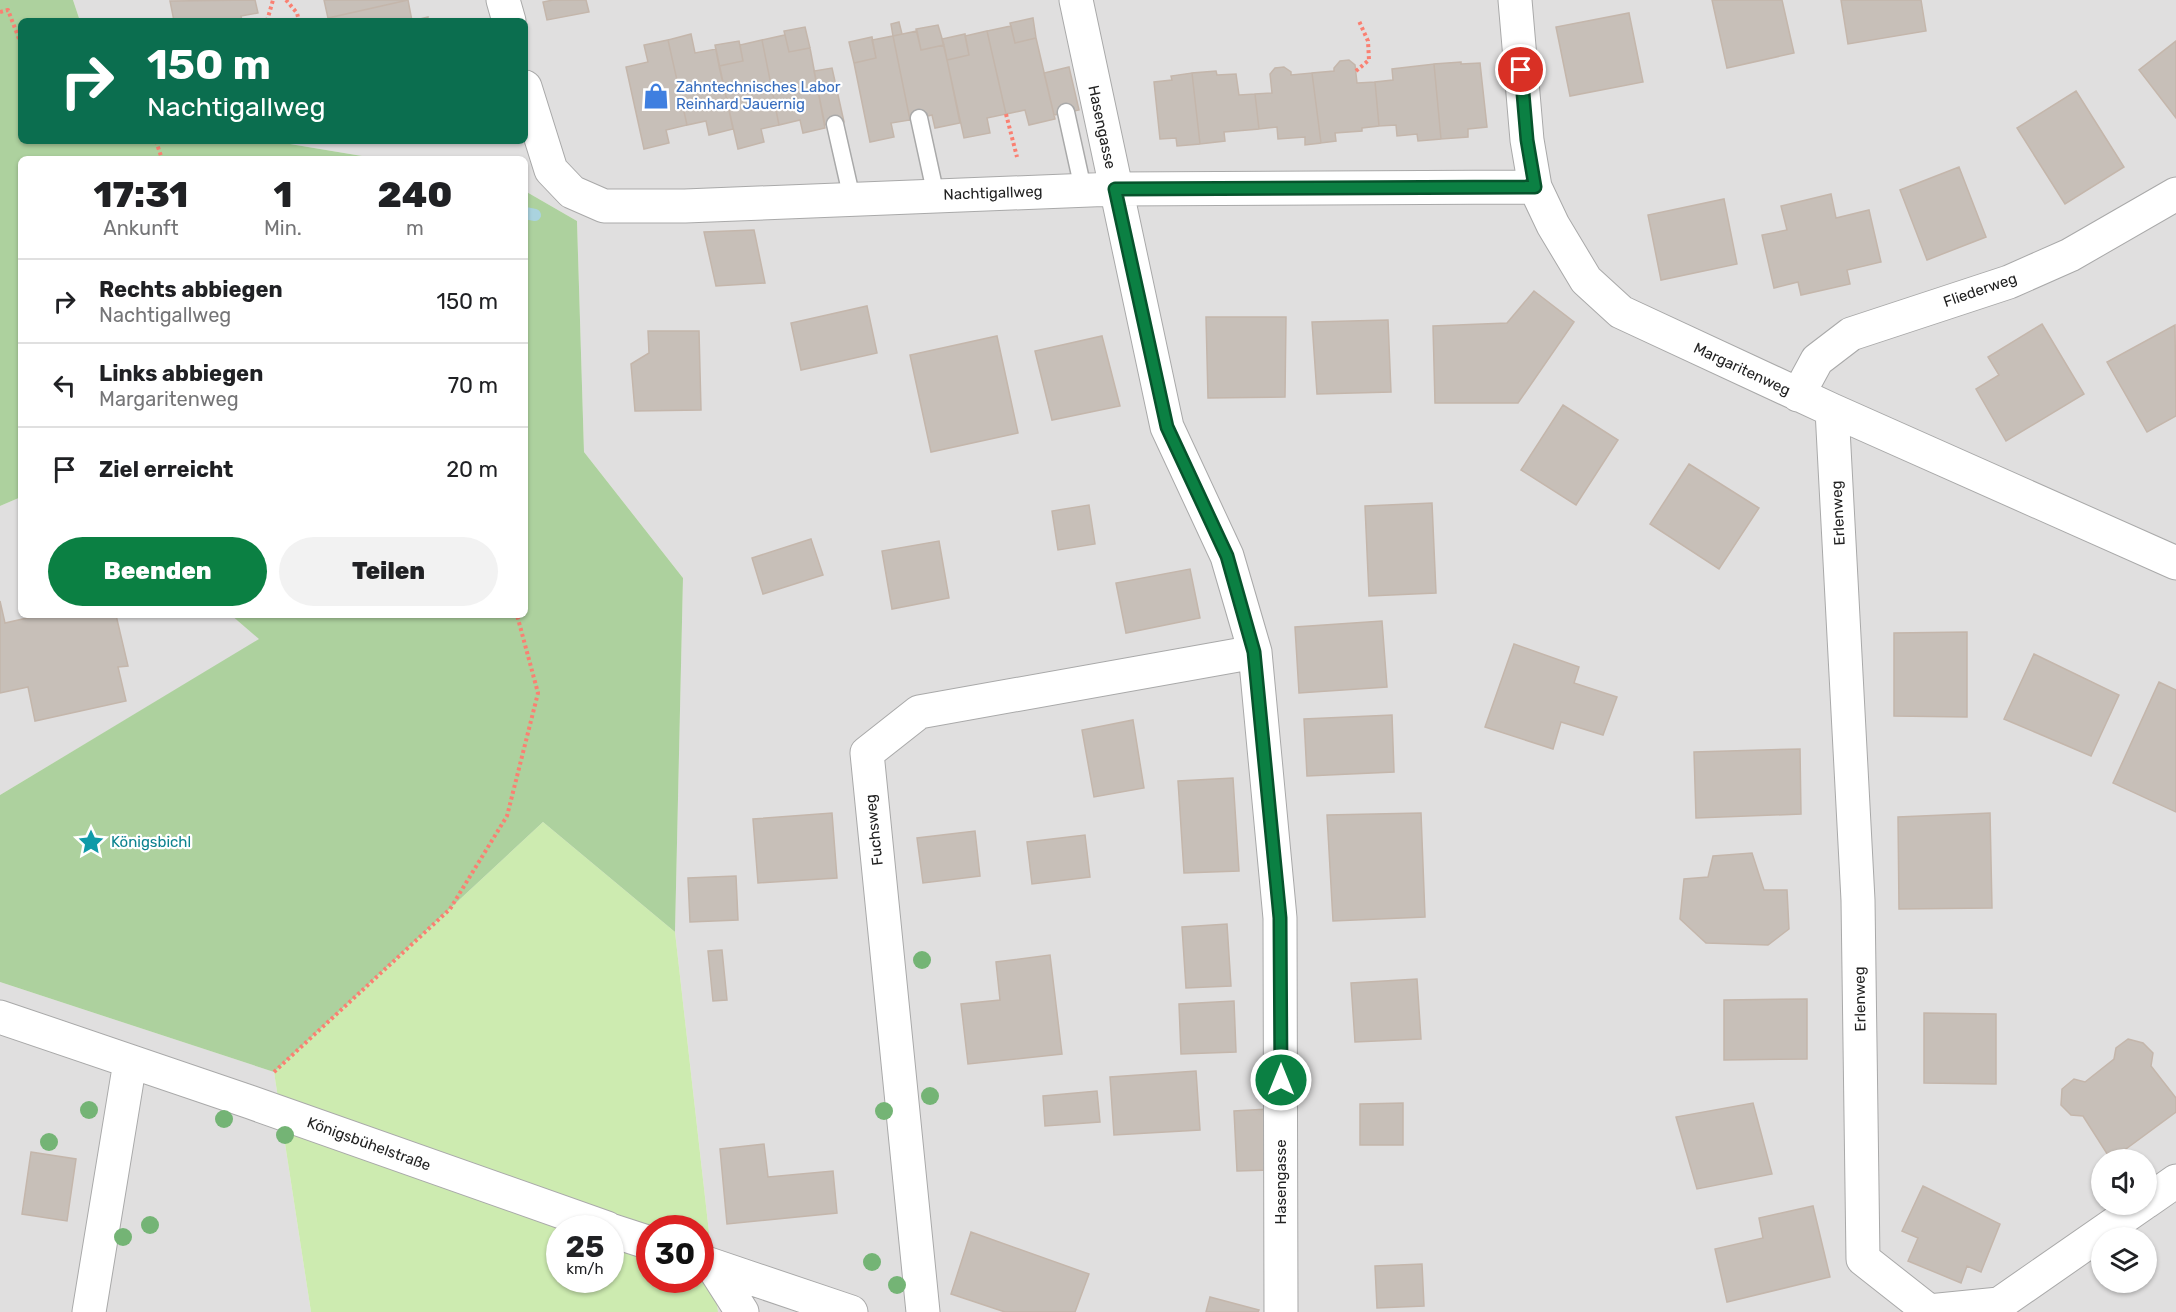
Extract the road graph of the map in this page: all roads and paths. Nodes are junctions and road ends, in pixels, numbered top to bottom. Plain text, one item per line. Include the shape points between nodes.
1 (273, 0) edge
2 (286, 0) edge
3 (503, 0) edge
4 (1076, 0) edge
5 (1515, 0) edge
6 (0, 12) edge
7 (268, 18) edge
8 (298, 18) edge
9 (507, 18) edge
10 (1359, 21) dead end
11 (18, 36) edge
12 (1356, 71) dead end
13 (528, 97) edge
14 (1066, 112) dead end
15 (919, 118) dead end
16 (835, 124) dead end
17 (1535, 187) junction
18 (1083, 189) junction
19 (1115, 189) junction
20 (2176, 194) edge
21 (936, 195) junction
22 (852, 199) junction
23 (1798, 395) junction
24 (1832, 410) junction
25 (2176, 563) edge
26 (519, 618) edge
27 (1254, 652) junction
28 (0, 1017) edge
29 (130, 1062) junction
30 (250, 1102) junction
31 (2176, 1182) edge
32 (2157, 1195) edge
33 (569, 1215) edge
34 (2127, 1215) edge
35 (714, 1266) edge
36 (714, 1274) edge
37 (89, 1312) edge
38 (742, 1312) edge
39 (851, 1312) edge
40 (923, 1312) edge
41 (1281, 1312) edge

1 - 7 path
2 - 8 path
3 - 9 street
4 - 19 street, Hasengasse
5 - 17 street, Margaritenweg
6 - 11 path via 8,10
10 - 12 path via 1368,41 1369,60
13 - 22 street, Nachtigallweg via 551,170 572,192 604,206
14 - 18 lane
15 - 21 lane
16 - 22 lane
17 - 19 street, Nachtigallweg
17 - 23 street, Margaritenweg via 1586,280 1621,312
18 - 19 street, Nachtigallweg
18 - 21 street, Nachtigallweg
19 - 27 street, Hasengasse via 1167,427 1227,556
20 - 23 street, Fliederweg via 2060,260 2009,282 1851,334 1816,360
21 - 22 street, Nachtigallweg
23 - 24 street, Margaritenweg
24 - 25 street, Margaritenweg
24 - 34 street, Erlenweg via 1858,900 1863,1259 1929,1311 1999,1304
26 - 30 path via 538,693 507,816 450,909 274,1072
27 - 40 street, Fuchsweg via 919,712 867,753
27 - 41 street, Hasengasse via 1280,918
28 - 29 street, Königsbühelstraße
29 - 30 street, Königsbühelstraße
29 - 37 street
30 - 33 street, Königsbühelstraße
31 - 32 street
35 - 39 street
36 - 38 street

